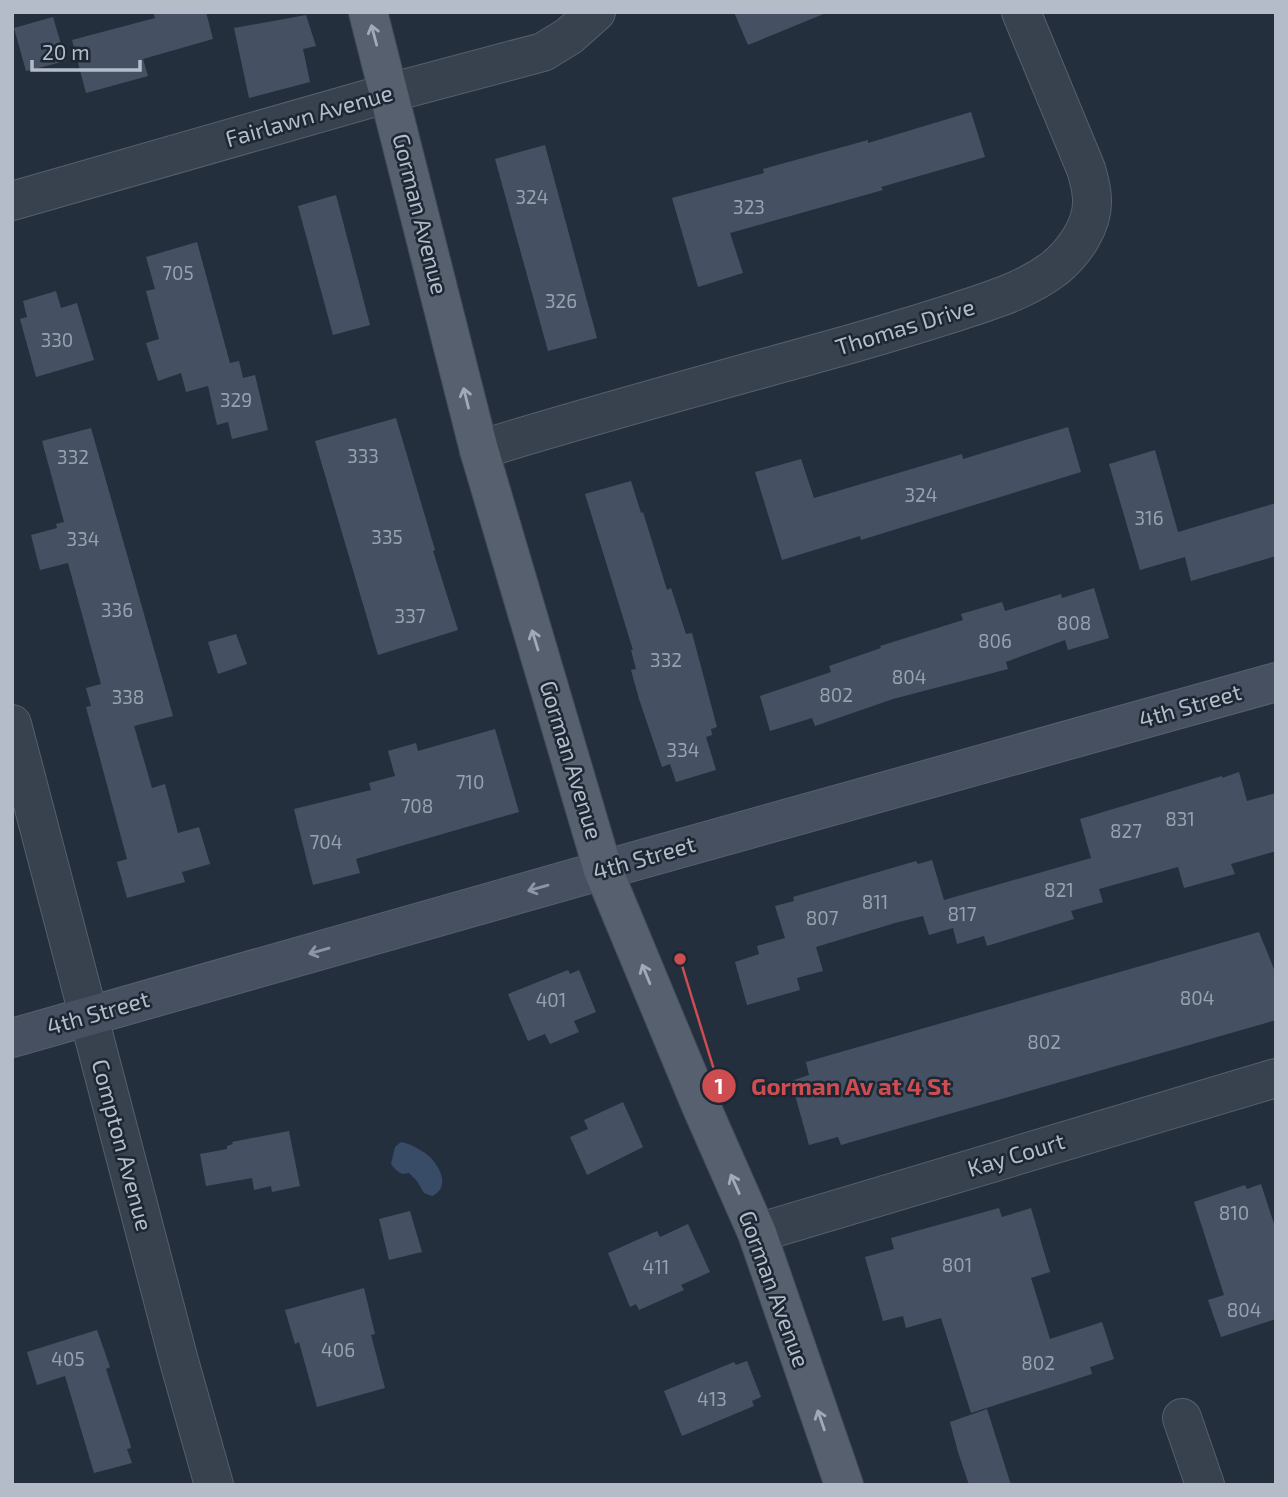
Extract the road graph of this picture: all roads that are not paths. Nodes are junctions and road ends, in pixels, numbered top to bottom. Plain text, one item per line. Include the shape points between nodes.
1 (368, 12) edge
2 (596, 12) edge
3 (1021, 12) edge
4 (389, 93) junction
5 (12, 201) edge
6 (479, 450) junction
7 (1276, 682) edge
8 (12, 724) edge
9 (603, 870) junction
10 (88, 1016) junction
11 (12, 1038) edge
12 (1276, 1078) edge
13 (757, 1233) junction
14 (1182, 1418) dead end
15 (214, 1485) edge
16 (844, 1485) edge
17 (1205, 1485) edge

4 -> 1 main road, Gorman Avenue
2 - 4 street, Fairlawn Avenue via 543,52
3 - 6 street, Thomas Drive via 1090,186 1091,214 1084,231 1057,266 1010,294 885,335
4 - 5 street, Fairlawn Avenue
6 -> 4 main road, Gorman Avenue
9 -> 6 main road, Gorman Avenue
7 - 9 street, 4th Street
8 - 10 street, Compton Avenue
9 -> 10 street, 4th Street
13 -> 9 main road, Gorman Avenue
10 - 11 street, 4th Street
10 - 15 street, Compton Avenue
12 - 13 street, Kay Court
16 -> 13 main road, Gorman Avenue
14 - 17 street

